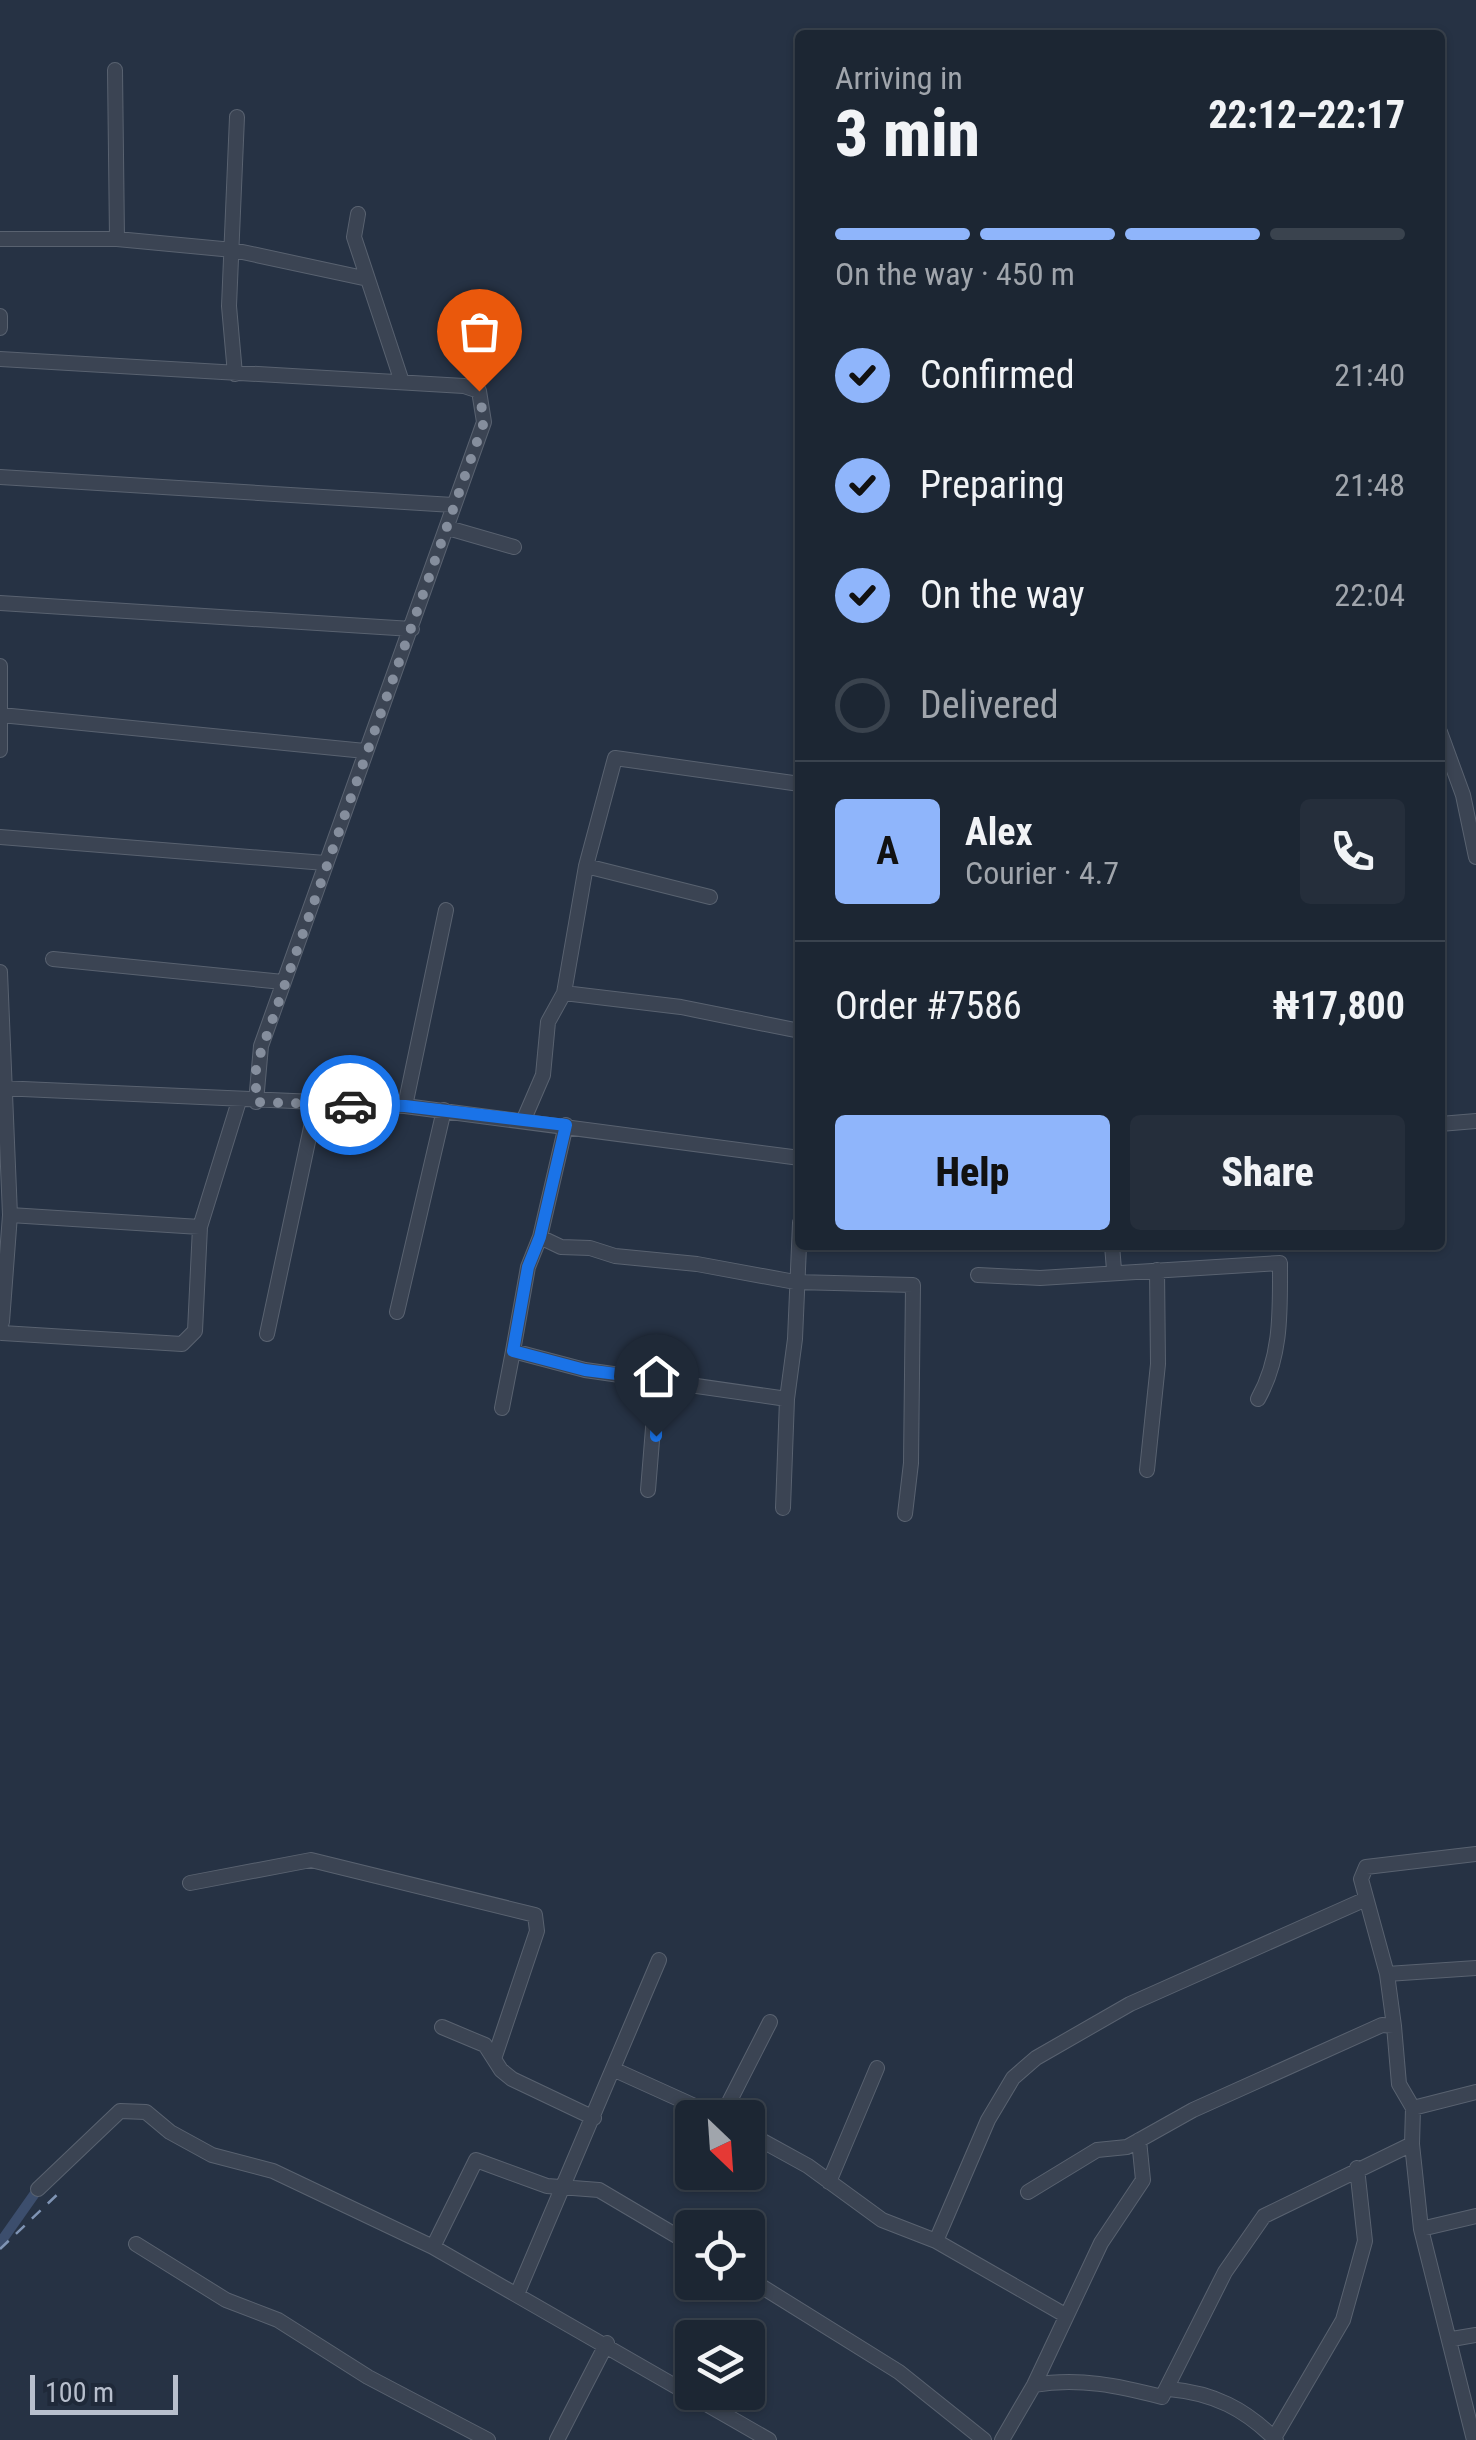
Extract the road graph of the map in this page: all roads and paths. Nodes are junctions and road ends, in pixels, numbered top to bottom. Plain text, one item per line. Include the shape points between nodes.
1 (116, 70) dead end
2 (236, 117) dead end
3 (358, 214) dead end
4 (0, 239) edge
5 (117, 239) junction
6 (234, 250) junction
7 (368, 279) junction
8 (0, 316) edge
9 (0, 328) edge
10 (0, 358) edge
11 (235, 374) junction
12 (402, 382) junction
13 (0, 476) edge
14 (453, 505) junction
15 (448, 528) junction
16 (514, 547) dead end
17 (0, 603) edge
18 (412, 629) junction
19 (0, 666) edge
20 (1, 716) edge
21 (1445, 745) edge
22 (0, 750) edge
23 (365, 750) junction
24 (795, 783) edge
25 (0, 837) edge
26 (1476, 856) edge
27 (325, 863) junction
28 (586, 866) junction
29 (710, 897) dead end
30 (446, 910) dead end
31 (53, 959) dead end
32 (0, 972) edge
33 (283, 982) junction
34 (564, 993) junction
35 (795, 1030) edge
36 (3, 1089) edge
37 (239, 1101) junction
38 (256, 1102) junction
39 (316, 1104) junction
40 (405, 1106) junction
41 (444, 1110) junction
42 (524, 1119) junction
43 (1476, 1120) edge
44 (1445, 1123) edge
45 (566, 1125) junction
46 (795, 1157) edge
47 (10, 1215) junction
48 (200, 1227) junction
49 (540, 1237) junction
50 (798, 1250) edge
51 (1112, 1250) edge
52 (1114, 1270) junction
53 (1156, 1270) junction
54 (978, 1275) dead end
55 (795, 1282) junction
56 (397, 1312) dead end
57 (1, 1321) edge
58 (267, 1334) dead end
59 (513, 1351) junction
60 (657, 1379) junction
61 (787, 1399) junction
62 (1258, 1399) dead end
63 (502, 1408) dead end
64 (1147, 1470) dead end
65 (648, 1490) dead end
66 (784, 1508) dead end
67 (905, 1514) dead end
68 (1476, 1854) edge
69 (190, 1884) dead end
70 (1366, 1899) junction
71 (659, 1960) dead end
72 (1476, 1968) edge
73 (1388, 1974) junction
74 (770, 2022) dead end
75 (1394, 2026) junction
76 (442, 2027) dead end
77 (494, 2056) junction
78 (878, 2068) dead end
79 (615, 2070) junction
80 (1476, 2092) edge
81 (1413, 2108) junction
82 (594, 2118) junction
83 (1139, 2140) junction
84 (765, 2142) edge
85 (1412, 2144) junction
86 (1357, 2168) junction
87 (829, 2182) junction
88 (561, 2186) junction
89 (38, 2189) dead end
90 (1028, 2192) dead end
91 (1476, 2216) edge
92 (1421, 2229) junction
93 (675, 2234) edge
94 (936, 2241) junction
95 (136, 2244) dead end
96 (433, 2247) junction
97 (765, 2289) edge
98 (518, 2292) junction
99 (1065, 2314) junction
100 (1476, 2336) edge
101 (1452, 2340) junction
102 (607, 2343) junction
103 (1034, 2385) junction
104 (1169, 2388) junction
105 (1275, 2439) edge
106 (488, 2440) edge
107 (557, 2440) edge
108 (768, 2440) edge
109 (984, 2440) edge
110 (1002, 2440) edge
111 (1474, 2440) edge

1 - 5 street
2 - 6 street
3 - 7 street via 354,238
4 - 5 street
5 - 6 street
6 - 7 street
6 - 11 street via 229,306
7 - 12 street
8 - 9 street
10 - 11 street
11 - 12 street
12 - 14 street via 464,386 479,391 484,402 484,422
13 - 14 street
14 - 15 street
15 - 16 street
15 - 18 street
17 - 18 street
18 - 23 street
19 - 20 street
20 - 22 street
20 - 23 street
21 - 26 street
23 - 27 street
24 - 28 street via 615,758
25 - 27 street
27 - 33 street
28 - 29 street
28 - 34 street
30 - 40 street
31 - 33 street
32 - 36 street
33 - 38 street via 260,1046
34 - 35 street
34 - 42 street via 548,1022 543,1075
36 - 37 street
36 - 47 street
37 - 38 street
37 - 48 street
38 - 39 street
39 - 40 street
39 - 58 street
40 - 41 street
41 - 42 street
41 - 56 street
42 - 45 street
43 - 44 street
45 - 46 street
45 - 49 street
47 - 48 street
47 - 57 street
48 - 57 street via 195,1331 182,1344 21,1336 2,1333
49 - 55 street via 560,1247
49 - 59 street
50 - 55 street
51 - 52 street
52 - 53 street
52 - 54 street via 1040,1278
53 - 62 street via 1280,1263 1280,1329 1272,1374
53 - 64 street via 1158,1364
55 - 61 street
55 - 67 street via 913,1285
59 - 60 street
59 - 63 street
60 - 61 street
60 - 65 street
61 - 66 street
68 - 70 street via 1366,1868
69 - 77 street via 311,1860 535,1916 538,1930
70 - 73 street
70 - 94 street via 1130,2004 1036,2058 1013,2078 988,2120
71 - 79 street
72 - 73 street
73 - 75 street
74 - 79 street via 721,2118
75 - 81 street via 1399,2084
75 - 83 street via 1382,2025
76 - 77 street via 485,2045
77 - 82 street via 512,2078
78 - 87 street
79 - 82 street
80 - 81 street
81 - 85 street
82 - 88 street
83 - 90 street via 1097,2150
83 - 99 street via 1143,2180 1101,2242
84 - 87 street
85 - 86 street
85 - 92 street
86 - 104 street via 1254,2226
86 - 105 street via 1365,2241 1343,2320
87 - 94 street via 882,2220
88 - 93 street via 599,2190
88 - 96 street via 476,2160
88 - 98 street
89 - 96 street via 110,2119 134,2109 212,2154 273,2170
91 - 92 street
92 - 101 street
94 - 99 street
95 - 106 street via 226,2300 278,2320
96 - 98 street
97 - 109 street via 899,2372
98 - 102 street
99 - 103 street
100 - 101 street
101 - 111 street
102 - 107 street
102 - 108 street
103 - 104 street via 1105,2384 1162,2397
103 - 110 street
104 - 105 street via 1249,2412

